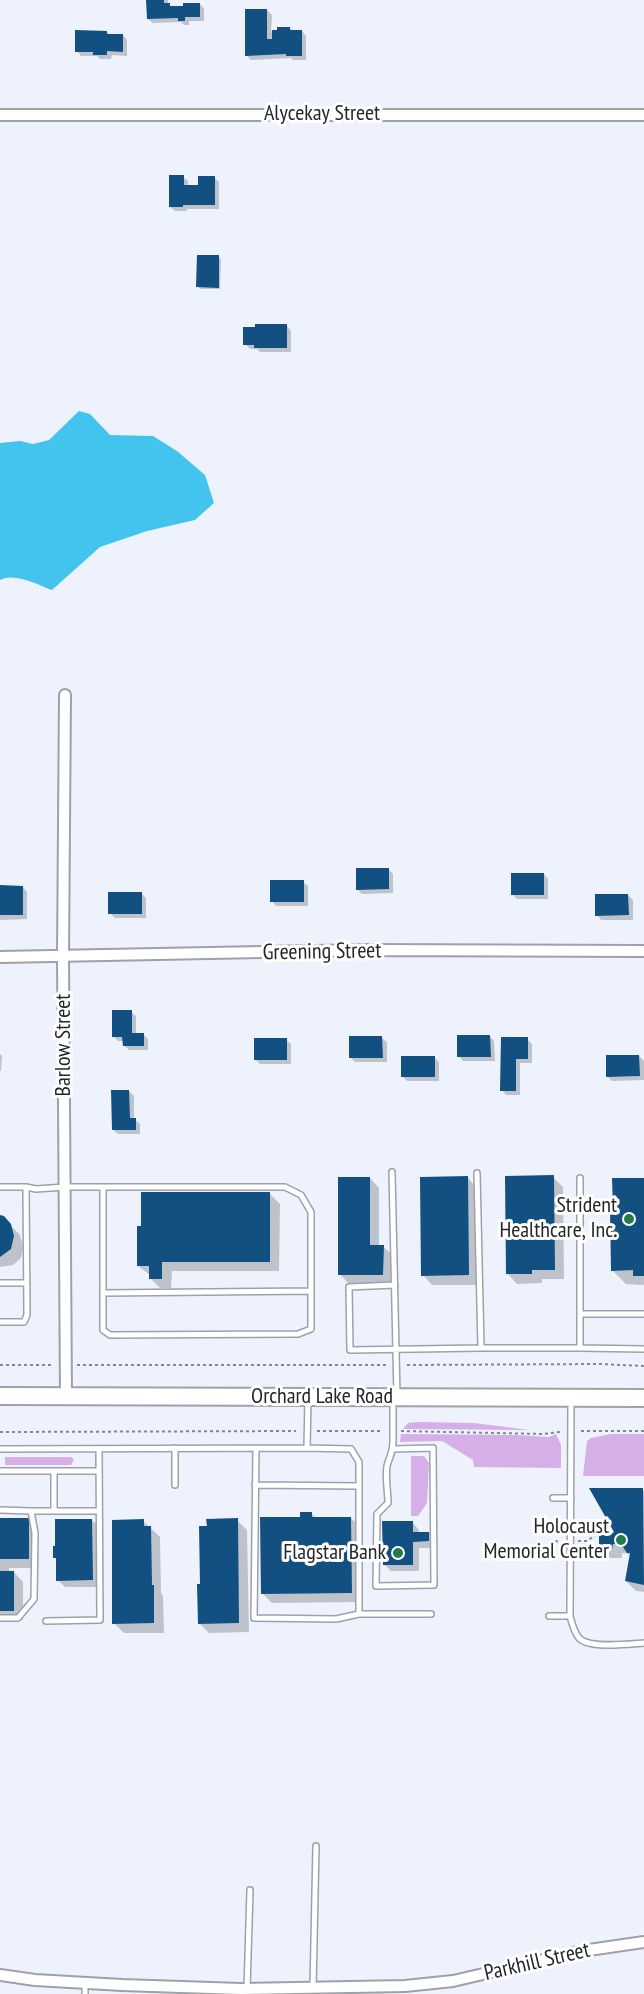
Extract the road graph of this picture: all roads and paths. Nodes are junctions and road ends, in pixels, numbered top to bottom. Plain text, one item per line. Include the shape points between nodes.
1 (0, 115) edge
2 (644, 115) edge
3 (64, 695) dead end
4 (644, 951) edge
5 (63, 956) junction
6 (0, 957) edge
7 (392, 1172) dead end
8 (477, 1173) dead end
9 (580, 1178) dead end
10 (0, 1187) edge
11 (26, 1187) junction
12 (65, 1187) junction
13 (103, 1187) junction
14 (27, 1282) junction
15 (0, 1283) edge
16 (395, 1285) junction
17 (311, 1291) junction
18 (103, 1293) junction
19 (580, 1314) junction
20 (644, 1314) edge
21 (0, 1322) edge
22 (481, 1348) junction
23 (580, 1348) junction
24 (644, 1348) edge
25 (396, 1350) junction
26 (0, 1365) edge
27 (66, 1365) junction
28 (397, 1365) junction
29 (644, 1366) edge
30 (0, 1396) edge
31 (66, 1396) junction
32 (308, 1397) junction
33 (395, 1397) junction
34 (571, 1398) junction
35 (644, 1398) edge
36 (307, 1431) junction
37 (393, 1431) junction
38 (571, 1431) junction
39 (644, 1431) edge
40 (0, 1432) edge
41 (175, 1448) junction
42 (307, 1448) junction
43 (0, 1449) edge
44 (99, 1449) junction
45 (256, 1449) junction
46 (393, 1449) junction
47 (0, 1471) edge
48 (54, 1471) junction
49 (99, 1471) junction
50 (175, 1485) dead end
51 (255, 1485) junction
52 (359, 1486) junction
53 (553, 1498) dead end
54 (571, 1498) junction
55 (0, 1510) edge
56 (31, 1511) junction
57 (54, 1511) junction
58 (99, 1511) junction
59 (359, 1614) junction
60 (430, 1614) dead end
61 (549, 1616) dead end
62 (570, 1616) junction
63 (0, 1618) edge
64 (46, 1620) dead end
65 (644, 1643) edge
66 (316, 1846) dead end
67 (250, 1890) dead end
68 (644, 1942) edge
69 (0, 1975) edge
70 (313, 1988) junction
71 (85, 1989) edge
72 (246, 1989) junction

1 - 2 street, Alycekay Street
3 - 5 street, Barlow Street
4 - 5 street, Greening Street via 367,950
5 - 6 street, Greening Street
5 - 12 street, Barlow Street
7 - 16 lane
8 - 22 lane
9 - 19 lane
10 - 11 lane
11 - 12 lane
11 - 14 lane
12 - 13 lane
12 - 27 street, Barlow Street
13 - 17 lane via 285,1187 301,1195 310,1212
13 - 18 lane
14 - 15 lane
14 - 21 lane via 24,1322
16 - 25 lane
16 - 25 lane via 349,1287 350,1350
17 - 18 lane
17 - 18 lane via 311,1329 298,1334 110,1335 103,1329
19 - 20 lane
19 - 23 lane
22 - 23 lane
22 - 25 lane
23 - 24 lane
25 - 28 lane
26 - 27 path
27 - 28 path
27 - 31 street, Barlow Street
28 - 29 path
28 - 33 lane
30 - 31 main road, Orchard Lake Road
31 - 32 main road, Orchard Lake Road
32 - 33 main road, Orchard Lake Road
32 - 36 lane
33 - 34 main road, Orchard Lake Road
33 - 37 lane
34 - 35 main road, Orchard Lake Road
34 - 38 lane
36 - 37 path
36 - 40 path
36 - 42 lane
37 - 38 path
37 - 46 lane
38 - 39 path
38 - 54 lane
41 - 44 lane
41 - 45 lane
41 - 50 lane
42 - 45 lane
42 - 52 lane via 351,1449 359,1462
43 - 44 lane
44 - 49 lane
45 - 51 lane
46 - 46 lane via 387,1466 388,1503 376,1514 376,1586 434,1585 433,1449
47 - 48 lane
48 - 49 lane
48 - 57 lane
49 - 58 lane
51 - 52 lane
51 - 59 lane via 254,1618 336,1619
52 - 59 lane
53 - 54 lane
54 - 62 lane
55 - 56 lane
56 - 57 lane
56 - 63 lane via 35,1533 34,1599 18,1618
57 - 58 lane
58 - 64 lane via 100,1620
59 - 60 lane
61 - 62 lane
62 - 65 lane via 580,1640 590,1644
66 - 70 lane
67 - 72 lane
68 - 70 street, Parkhill Street via 582,1951 453,1981
69 - 71 street, Parkhill Street
70 - 72 street, Parkhill Street
71 - 72 street, Parkhill Street

